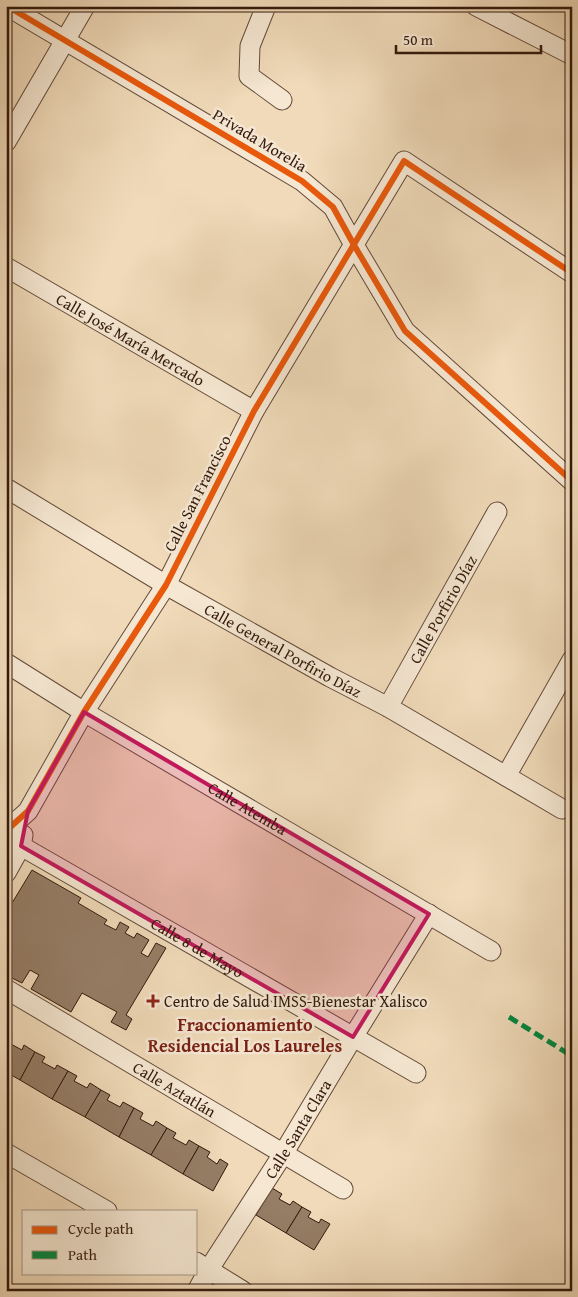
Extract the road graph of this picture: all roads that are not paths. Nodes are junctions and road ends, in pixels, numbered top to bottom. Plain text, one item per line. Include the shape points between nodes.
1 (7, 6) edge
2 (85, 6) edge
3 (266, 6) edge
4 (476, 6) edge
5 (65, 40) junction
6 (572, 54) edge
7 (282, 100) dead end
8 (6, 142) edge
9 (354, 245) junction
10 (6, 267) edge
11 (572, 273) edge
12 (254, 411) junction
13 (572, 481) edge
14 (6, 488) edge
15 (497, 512) dead end
16 (166, 585) junction
17 (572, 660) edge
18 (6, 663) edge
19 (388, 707) junction
20 (84, 712) junction
21 (506, 776) junction
22 (562, 809) dead end
23 (28, 811) junction
24 (6, 831) edge
25 (14, 840) edge
26 (6, 873) edge
27 (429, 914) junction
28 (491, 951) dead end
29 (6, 989) edge
30 (353, 1036) junction
31 (416, 1073) dead end
32 (6, 1153) edge
33 (283, 1154) junction
34 (343, 1189) dead end
35 (105, 1210) edge
36 (203, 1266) edge
37 (197, 1291) edge
38 (243, 1291) edge

1 - 5 street, Privada Morelia
2 - 5 street
3 - 7 street via 250,46 249,76
4 - 6 street
5 - 8 street
5 - 9 street, Privada Morelia via 302,181 333,207
9 - 11 street, Calle San Francisco via 404,161
9 - 12 street, Calle San Francisco
9 - 13 street, Privada Morelia via 405,331
10 - 12 street, Calle José María Mercado
12 - 16 street, Calle San Francisco
14 - 16 street, Calle General Porfirio Díaz
15 - 19 street, Calle Porfirio Díaz
16 - 19 street, Calle General Porfirio Díaz
16 - 20 street, Calle San Francisco
17 - 21 street
18 - 20 street, Calle Atemba
19 - 21 street, Calle General Porfirio Díaz
20 - 23 street, Calle San Francisco
20 - 27 street, Calle Atemba
21 - 22 street, Calle General Porfirio Díaz
23 - 24 street, Calle San Francisco
23 - 25 street, Calle San Francisco
25 - 26 street, Calle San Francisco
25 - 30 street, Calle 8 de Mayo
27 - 28 street, Calle Atemba
27 - 30 street, Calle Santa Clara
29 - 33 street, Calle Aztatlán
30 - 31 street, Calle 8 de Mayo
30 - 33 street, Calle Santa Clara
32 - 35 street
33 - 34 street, Calle Aztatlán
33 - 36 street, Calle Santa Clara
36 - 37 street, Calle Santa Clara
36 - 38 street

